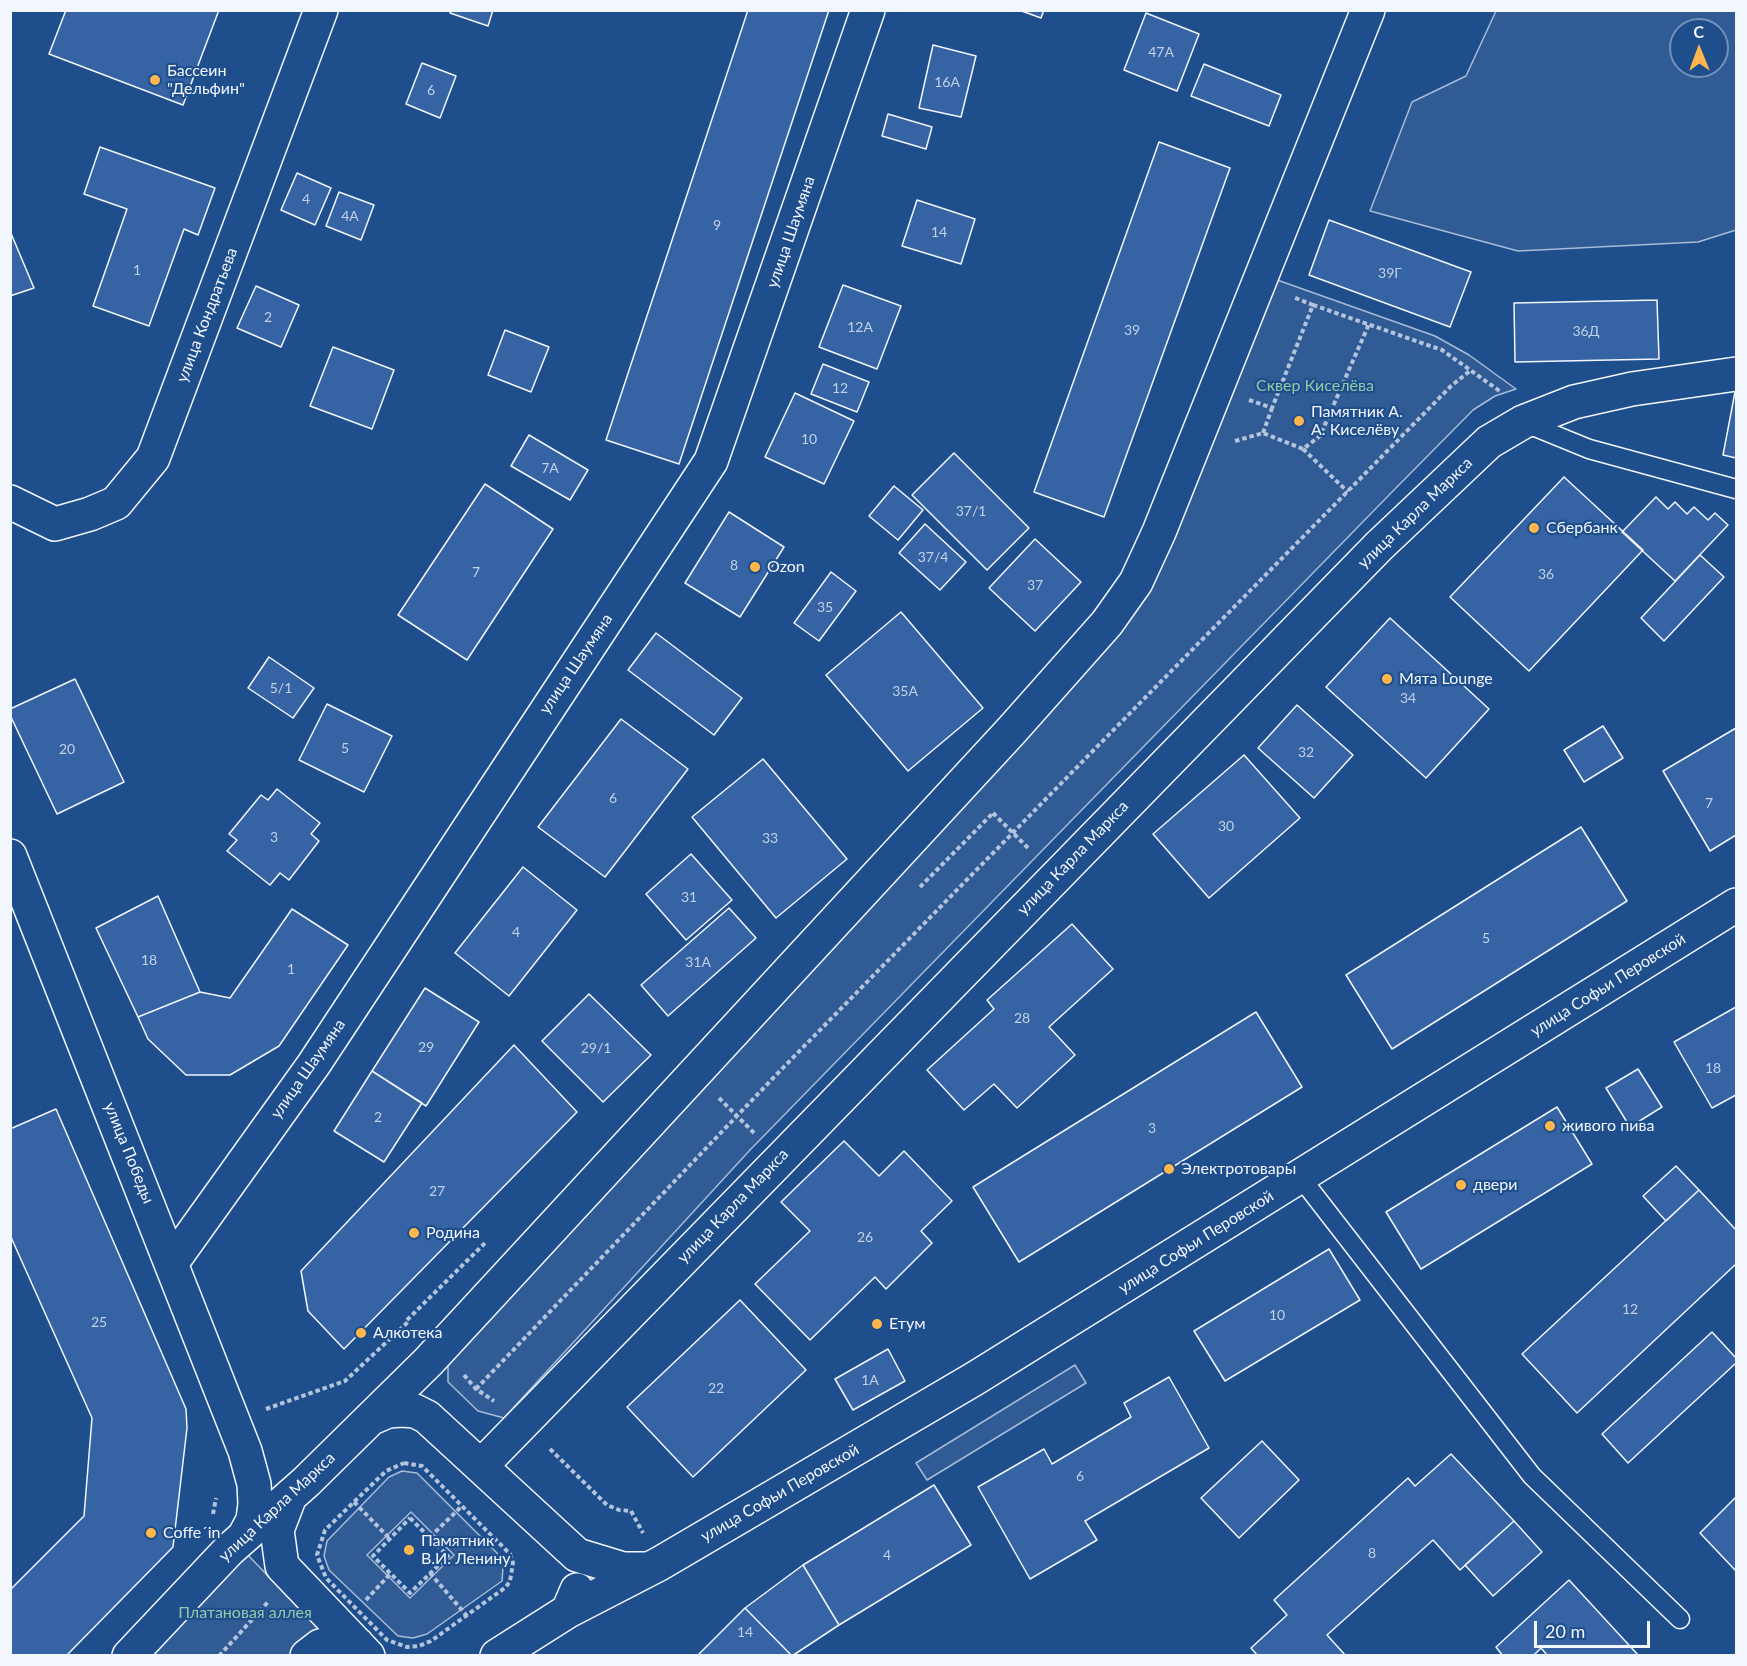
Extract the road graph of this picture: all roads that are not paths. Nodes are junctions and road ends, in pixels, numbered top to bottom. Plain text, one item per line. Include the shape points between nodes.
1 (321, 10) edge
2 (868, 10) edge
3 (1368, 10) edge
4 (1737, 374) edge
5 (1516, 410) junction
6 (1737, 489) edge
7 (10, 502) edge
8 (10, 856) edge
9 (1737, 905) edge
10 (1300, 1178) junction
11 (173, 1261) junction
12 (438, 1351) junction
13 (374, 1417) junction
14 (428, 1417) junction
15 (241, 1440) junction
16 (481, 1466) junction
17 (298, 1488) junction
18 (255, 1527) junction
19 (557, 1538) junction
20 (282, 1566) junction
21 (654, 1566) junction
22 (568, 1611) junction
23 (1680, 1619) dead end
24 (363, 1650) edge
25 (129, 1656) edge
26 (308, 1656) edge
27 (497, 1656) edge

1 - 7 street, улица Кондратьева via 153,458 116,503 90,514 55,524
2 - 11 street, улица Шаумяна via 711,461 314,1064
3 - 12 street, улица Карла Маркса via 1136,582 1107,623 1055,683
4 - 5 street, улица Карла Маркса
5 - 6 lane via 1589,449
5 - 16 street, улица Карла Маркса via 1489,442 1379,546
8 - 11 street, улица Победы
9 - 10 street, улица Софьи Перовской
10 - 21 street, улица Софьи Перовской via 974,1379
10 - 23 lane via 1532,1476
11 - 15 street, улица Победы
12 - 13 street, улица Карла Маркса
12 - 14 street, улица Карла Маркса via 421,1388 421,1402
13 - 14 street via 402,1410
13 - 17 street, улица Карла Маркса
14 - 16 street
15 - 17 street, улица Победы via 264,1478
15 - 18 street, улица Победы via 254,1484
16 - 19 street
17 - 18 street, улица Карла Маркса
17 - 20 street via 277,1530
18 - 20 street, улица Победы
18 - 25 street, улица Карла Маркса
19 - 21 street via 578,1555 598,1563 623,1569
19 - 22 street via 579,1576 576,1597
20 - 24 street
21 - 22 street, улица Софьи Перовской
22 - 27 street, улица Софьи Перовской
24 - 26 street via 332,1643 320,1646

